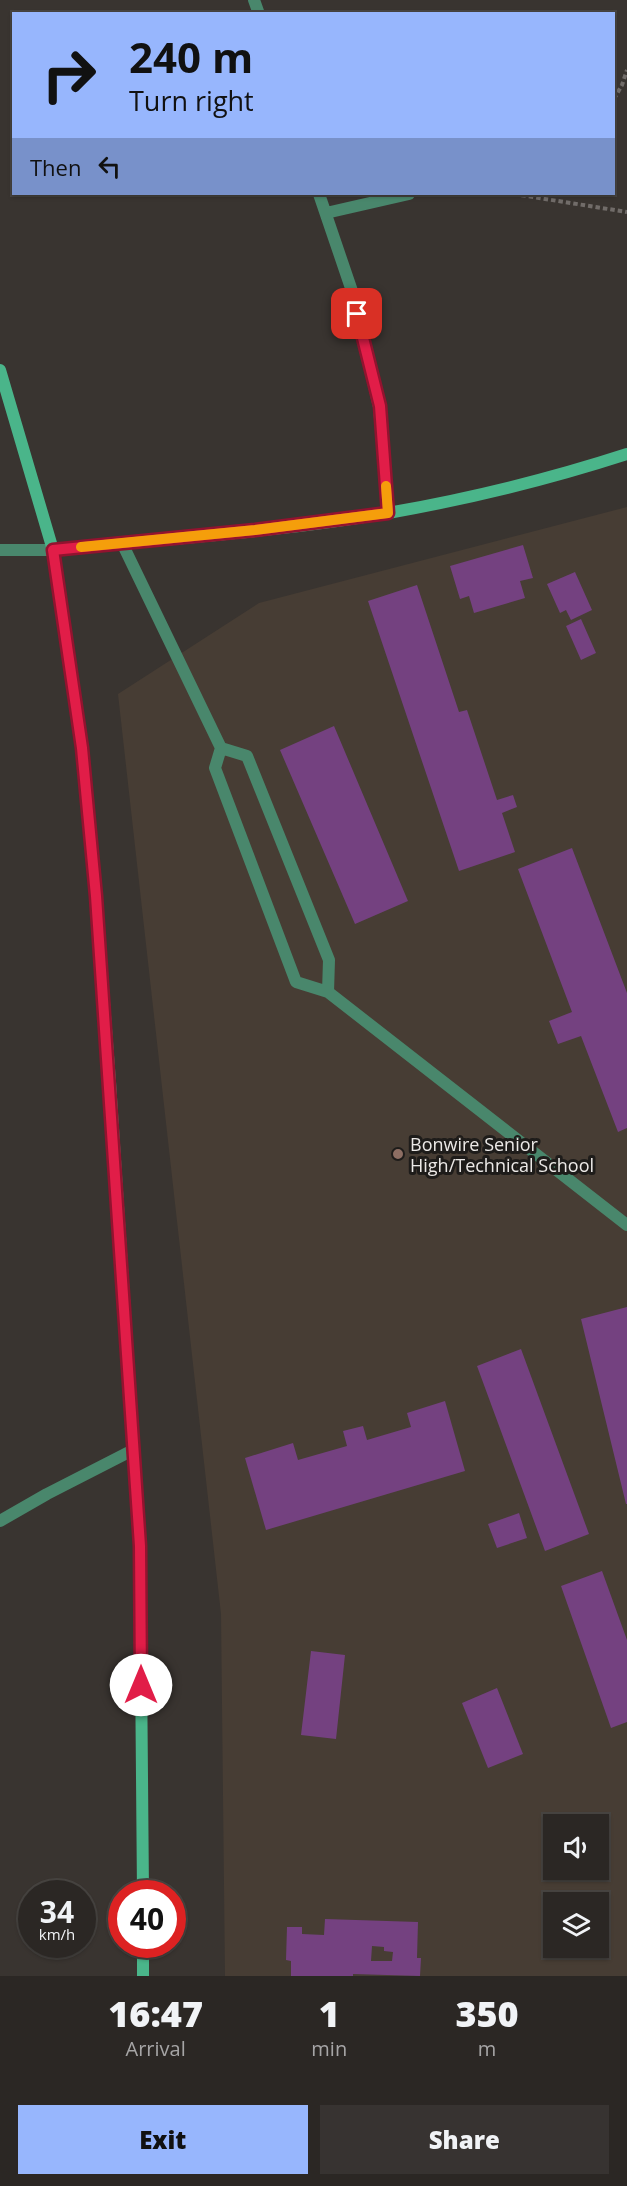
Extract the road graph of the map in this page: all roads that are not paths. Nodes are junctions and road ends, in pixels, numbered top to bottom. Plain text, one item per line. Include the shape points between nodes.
1 (319, 195) edge
2 (405, 195) edge
3 (326, 213) junction
4 (0, 370) edge
5 (627, 454) edge
6 (388, 513) junction
7 (122, 543) junction
8 (0, 550) edge
9 (53, 550) junction
10 (220, 748) junction
11 (328, 992) junction
12 (627, 1225) edge
13 (133, 1450) junction
14 (0, 1521) edge
15 (143, 1880) edge
16 (143, 1958) edge
17 (143, 1976) edge

1 - 3 street
2 - 3 street
3 - 6 street via 352,291 380,406
4 - 9 street
5 - 6 street via 510,487
6 - 7 street
7 - 9 street
7 - 10 street
8 - 9 street
9 - 13 street via 82,748 96,896
10 - 11 street via 247,756 329,960
10 - 11 street via 215,768 296,982
11 - 12 street
13 - 14 street
13 - 15 street via 140,1546
16 - 17 street

